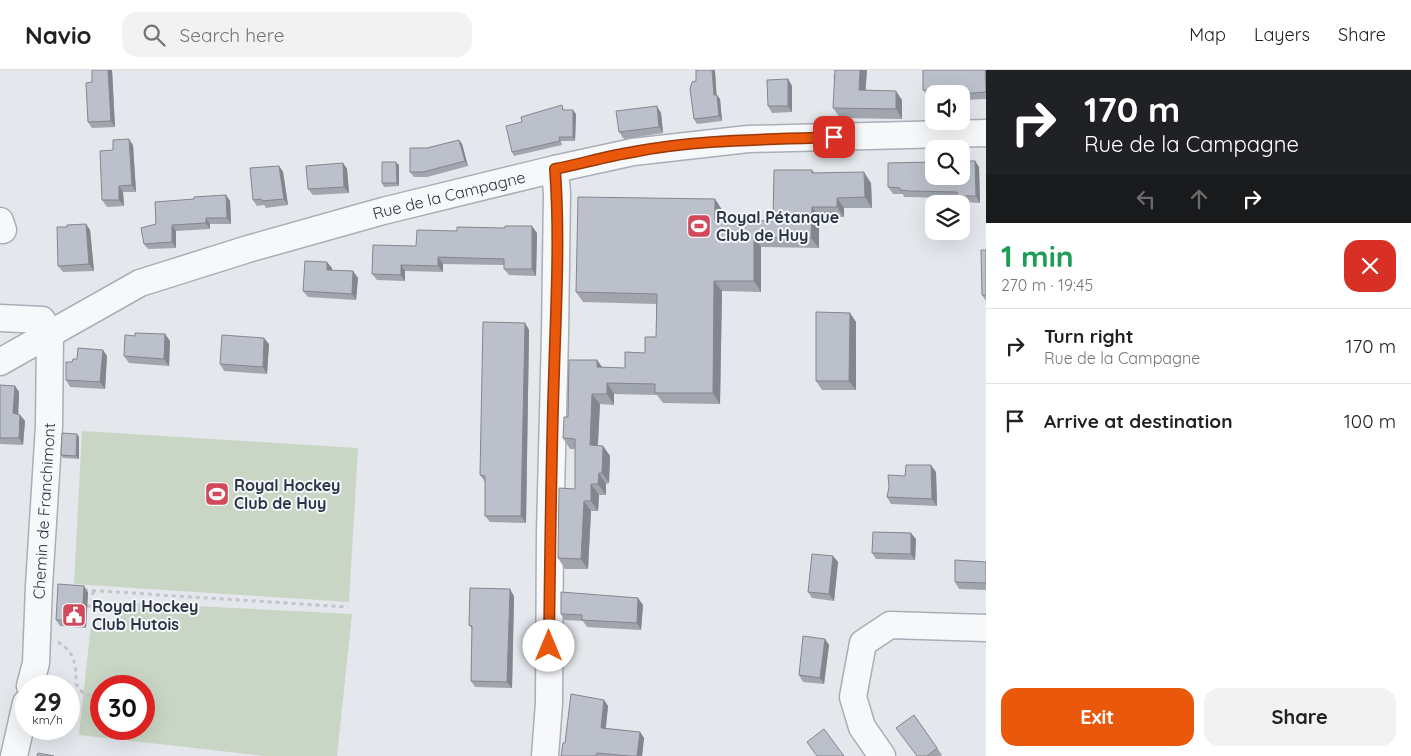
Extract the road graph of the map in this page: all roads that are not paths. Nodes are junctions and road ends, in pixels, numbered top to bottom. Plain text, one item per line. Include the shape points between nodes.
1 (986, 133) edge
2 (555, 169) junction
3 (0, 318) edge
4 (50, 334) junction
5 (0, 362) edge
6 (986, 628) edge
7 (33, 675) edge
8 (18, 740) edge
9 (14, 756) edge
10 (545, 756) edge
11 (882, 756) edge

1 - 2 street, Rue de la Campagne via 748,140 633,152
2 - 4 street, Rue de la Campagne via 383,211 140,283
2 - 10 street via 556,304 549,703
3 - 4 street via 42,320
4 - 5 street, Rue de la Campagne
4 - 7 street, Chemin de Franchimont via 49,426
6 - 11 street via 890,625 863,643 853,698 862,727
8 - 9 street

